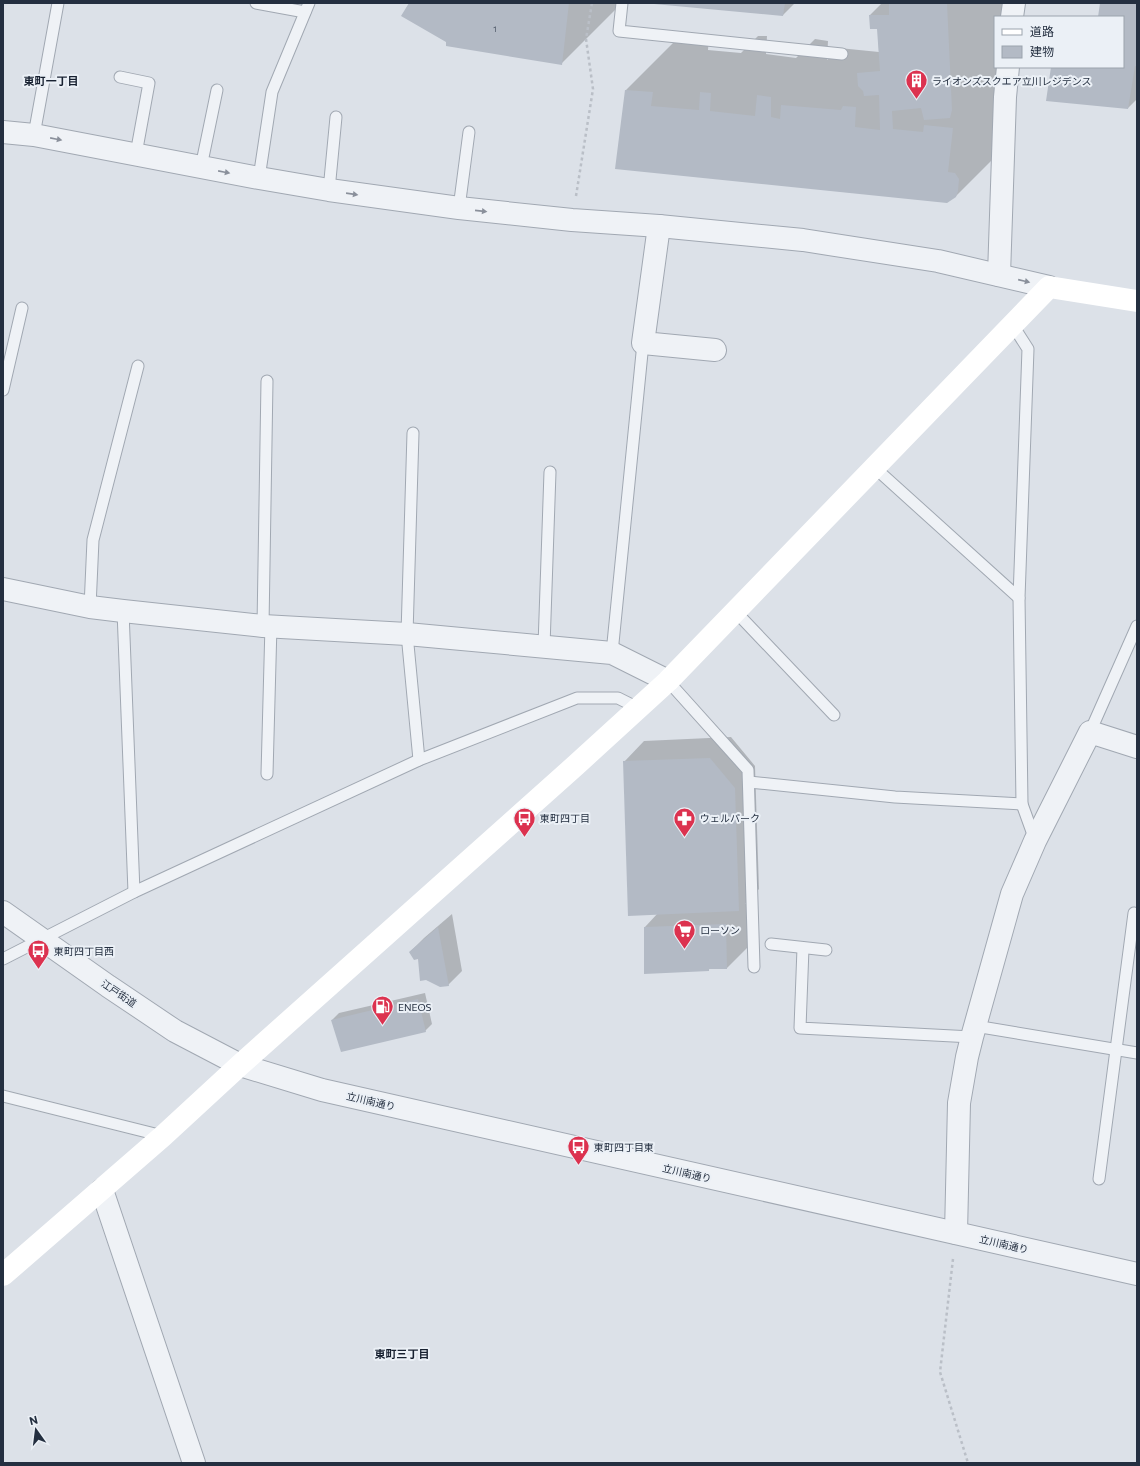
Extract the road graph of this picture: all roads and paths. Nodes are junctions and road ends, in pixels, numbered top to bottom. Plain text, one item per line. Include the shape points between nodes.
1 (58, 3) edge
2 (256, 3) edge
3 (592, 3) edge
4 (622, 3) edge
5 (1014, 3) edge
6 (307, 8) edge
7 (1012, 16) edge
8 (842, 54) dead end
9 (1008, 68) edge
10 (120, 77) dead end
11 (217, 90) dead end
12 (336, 117) dead end
13 (3, 132) edge
14 (469, 132) dead end
15 (34, 135) junction
16 (136, 154) junction
17 (202, 167) junction
18 (259, 178) junction
19 (329, 190) junction
20 (459, 208) junction
21 (572, 220) junction
22 (659, 226) junction
23 (999, 275) junction
24 (1048, 287) junction
25 (1137, 301) edge
26 (22, 308) dead end
27 (1012, 324) junction
28 (643, 343) junction
29 (715, 350) dead end
30 (138, 366) dead end
31 (266, 381) dead end
32 (3, 390) edge
33 (413, 433) dead end
34 (874, 467) junction
35 (550, 472) dead end
36 (3, 589) edge
37 (1019, 598) junction
38 (90, 607) junction
39 (123, 611) junction
40 (735, 611) junction
41 (267, 626) junction
42 (1137, 626) edge
43 (407, 634) junction
44 (544, 646) junction
45 (612, 653) junction
46 (668, 680) junction
47 (638, 708) junction
48 (834, 715) dead end
49 (1090, 732) junction
50 (1137, 747) edge
51 (419, 760) junction
52 (267, 774) dead end
53 (749, 782) junction
54 (1022, 804) junction
55 (1035, 841) junction
56 (134, 892) junction
57 (3, 912) edge
58 (1134, 913) dead end
59 (41, 939) junction
60 (771, 944) dead end
61 (803, 948) junction
62 (826, 950) dead end
63 (3, 959) edge
64 (754, 967) dead end
65 (974, 1032) junction
66 (1116, 1049) junction
67 (1137, 1053) edge
68 (240, 1065) junction
69 (3, 1096) edge
70 (162, 1136) junction
71 (1098, 1179) dead end
72 (102, 1190) junction
73 (956, 1233) junction
74 (1137, 1274) edge
75 (3, 1275) edge
76 (194, 1463) edge
77 (968, 1463) edge

1 - 15 lane
2 - 6 lane
3 - 21 path via 586,39 593,89
4 - 8 lane via 619,31
5 - 7 street
6 - 18 lane via 272,92
9 - 23 street
10 - 16 lane via 149,83
11 - 17 lane
12 - 19 lane
13 - 15 street
14 - 20 lane
15 -> 16 street
16 - 17 street
17 -> 18 street
18 - 19 street
19 -> 20 street
20 -> 21 street
21 - 22 street
22 - 23 street via 802,240 938,261
22 - 28 street
23 -> 24 street
24 - 25 main road
24 - 27 main road
26 - 32 lane
27 - 34 main road
27 - 37 lane via 1028,349
28 - 29 street
28 - 45 lane
30 - 38 lane via 93,540
31 - 41 lane
33 - 43 lane
34 - 37 lane
34 - 40 main road
35 - 44 lane
36 - 38 street
37 - 54 lane
38 - 39 street
39 - 41 street
39 - 56 lane
40 - 46 main road
40 - 48 lane
41 - 43 street
41 - 52 lane
42 - 49 lane
43 - 44 street
43 - 51 lane
44 - 45 street
45 - 46 street
46 - 47 main road
46 - 53 lane via 748,770
47 - 51 lane via 618,698 577,698
47 - 68 main road
49 - 50 street
49 - 55 street
51 - 56 lane
53 - 54 lane via 895,797
53 - 64 lane
54 - 55 lane
55 - 65 street via 1012,894
56 - 59 lane
57 - 59 street, 江戸街道
58 - 66 lane
59 - 63 lane
59 - 68 street, 江戸街道 via 175,1031
60 - 61 lane
61 - 62 lane
61 - 65 lane via 800,1028
65 - 66 lane
65 - 73 street via 959,1103
66 - 67 lane
66 - 71 lane
68 - 70 main road
68 - 73 street, 立川南通り via 322,1090
69 - 70 lane
70 - 72 main road
72 - 75 main road
72 - 76 street
73 - 74 street, 立川南通り
73 - 77 path via 940,1372

